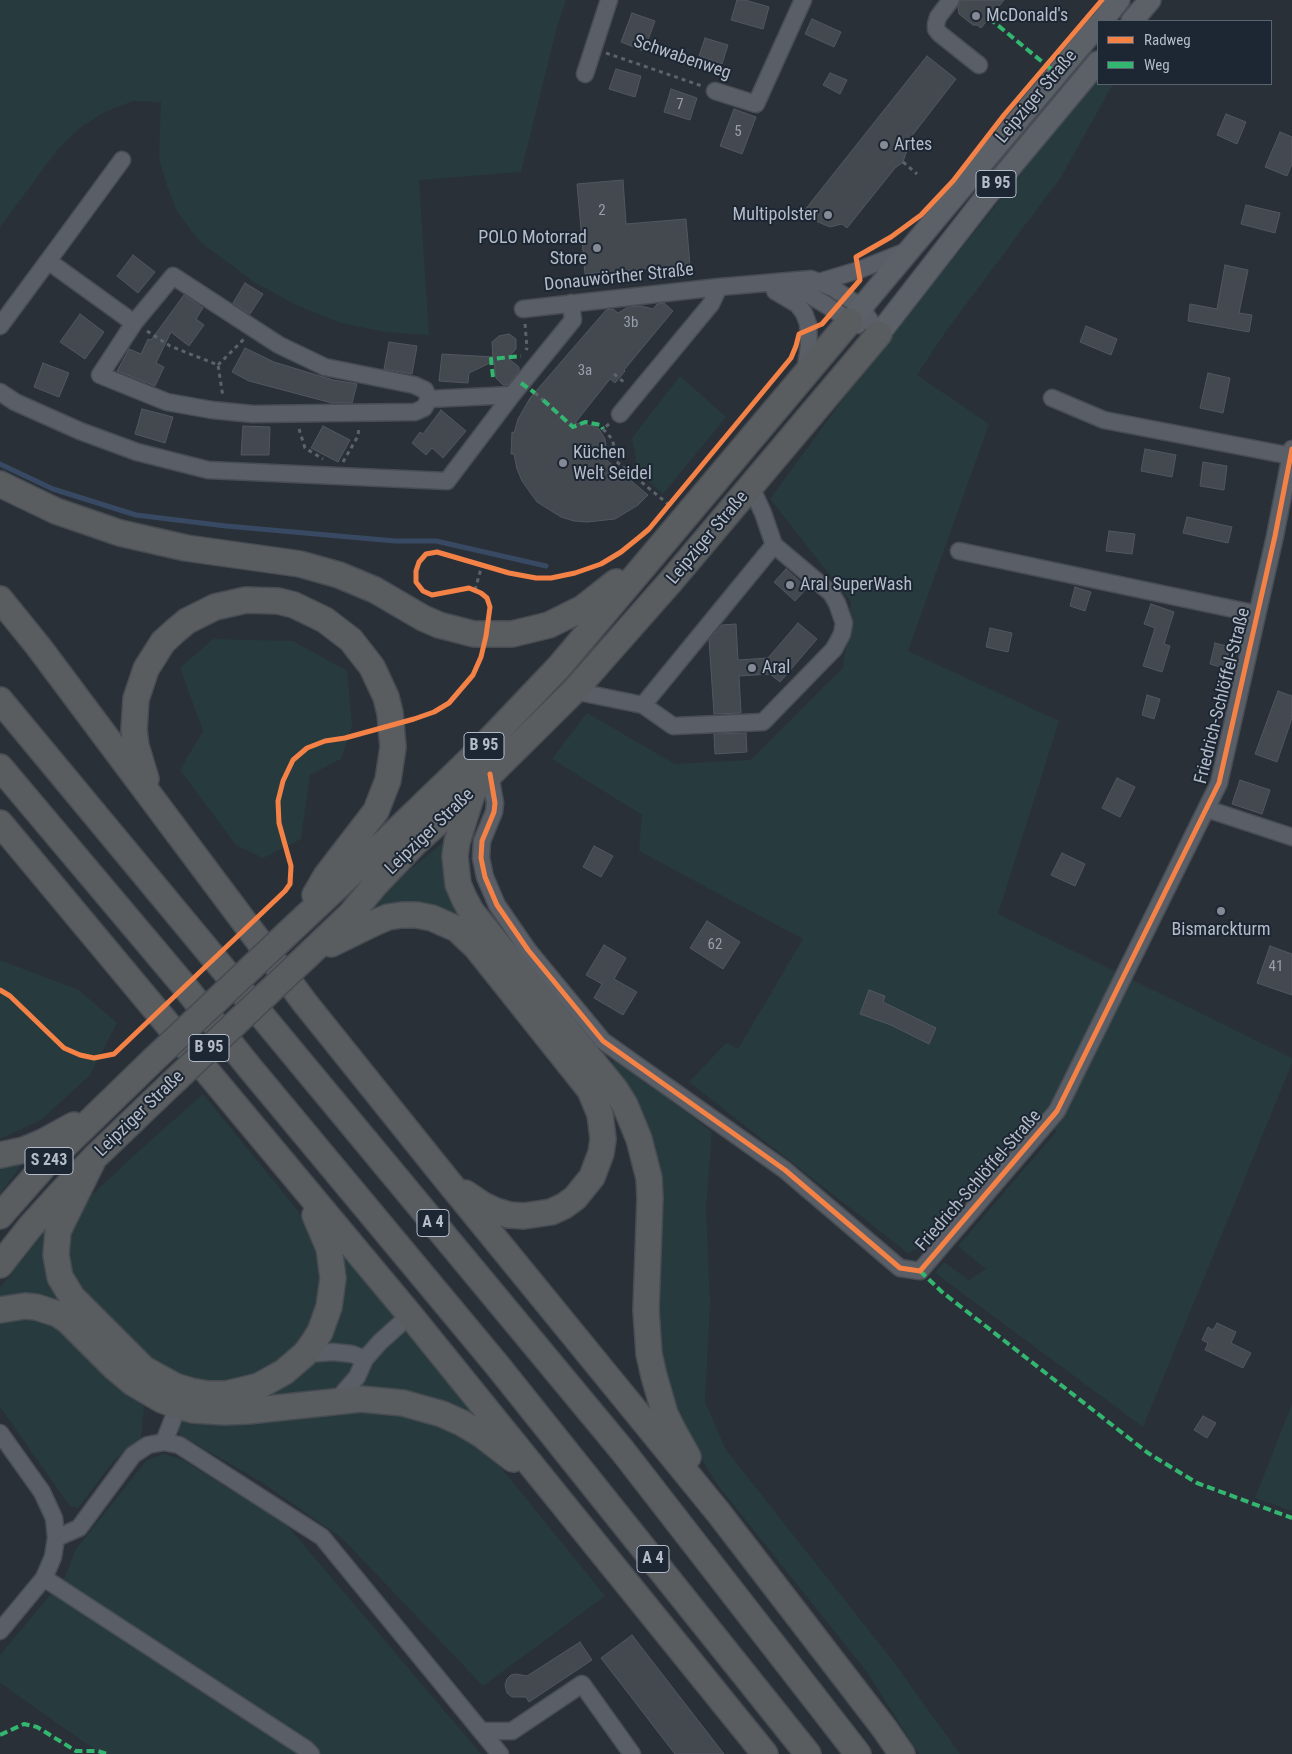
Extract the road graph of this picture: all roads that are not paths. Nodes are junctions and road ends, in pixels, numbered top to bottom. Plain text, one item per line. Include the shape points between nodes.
1 (610, 0) edge
2 (803, 0) edge
3 (951, 0) edge
4 (1120, 0) edge
5 (1150, 0) edge
6 (1103, 20) edge
7 (1133, 20) edge
8 (1097, 26) edge
9 (1097, 63) edge
10 (979, 65) dead end
11 (585, 74) dead end
12 (715, 91) road end
13 (122, 160) dead end
14 (909, 250) junction
15 (48, 261) junction
16 (819, 282) junction
17 (762, 284) junction
18 (720, 287) junction
19 (571, 303) junction
20 (523, 309) road end
21 (855, 314) junction
22 (134, 323) junction
23 (0, 326) edge
24 (879, 334) junction
25 (804, 376) junction
26 (0, 392) edge
27 (512, 395) junction
28 (1052, 398) dead end
29 (429, 399) junction
30 (620, 414) road end
31 (1291, 452) edge
32 (0, 484) edge
33 (751, 487) junction
34 (774, 545) junction
35 (959, 552) dead end
36 (654, 554) junction
37 (0, 600) edge
38 (1257, 614) junction
39 (574, 691) junction
40 (0, 700) edge
41 (643, 705) junction
42 (0, 767) edge
43 (490, 774) junction
44 (473, 791) junction
45 (153, 800) junction
46 (1207, 809) junction
47 (0, 823) edge
48 (1292, 837) edge
49 (293, 928) junction
50 (307, 956) junction
51 (102, 1109) junction
52 (0, 1155) edge
53 (94, 1158) junction
54 (446, 1180) junction
55 (304, 1190) junction
56 (0, 1216) edge
57 (0, 1265) edge
58 (0, 1310) edge
59 (410, 1315) junction
60 (305, 1354) junction
61 (365, 1359) junction
62 (336, 1401) junction
63 (178, 1406) junction
64 (0, 1433) edge
65 (164, 1442) junction
66 (558, 1498) junction
67 (718, 1512) junction
68 (56, 1538) junction
69 (44, 1578) junction
70 (0, 1631) edge
71 (481, 1731) junction
72 (311, 1754) edge
73 (500, 1754) edge
74 (632, 1754) edge
75 (766, 1754) edge
76 (808, 1754) edge
77 (858, 1754) edge
78 (902, 1754) edge

1 - 11 street
2 - 12 street, Schwabenweg via 756,104
3 - 10 street via 938,17 936,28
4 - 6 main road
5 - 7 main road
8 - 14 main road, Leipziger Straße / B 95
9 - 24 main road, Leipziger Straße / B 95 via 988,194
13 - 15 street
14 - 16 street, Donauwörther Straße
14 - 21 main road, Leipziger Straße / B 95
15 - 22 street
15 - 23 street
16 - 17 street, Donauwörther Straße via 810,279
16 - 21 street, Donauwörther Straße via 846,295
17 - 18 street, Donauwörther Straße
17 - 21 street, Donauwörther Straße via 806,293 828,306
17 - 25 street via 796,304 804,313 809,330
18 - 19 street, Donauwörther Straße
18 - 30 street, Donauwörther Straße via 711,304
19 - 20 street, Donauwörther Straße
19 - 27 street via 573,320
21 - 24 street
21 - 25 highway, Leipziger Straße / B 95
22 - 29 street via 173,276 279,346 325,367 414,385 425,390
22 - 29 street via 100,375 168,402 253,414 415,412 424,408
24 - 33 highway, Leipziger Straße / B 95
25 - 36 highway, Leipziger Straße / B 95
26 - 27 street via 80,431 137,452 208,470 447,481
27 - 29 street
28 - 31 street, Friedrich-Schlöffel-Straße via 1104,420
31 - 38 street, Friedrich-Schlöffel-Straße
32 - 36 highway via 56,511 120,533 186,548 300,564 339,575 375,590 431,622 474,634 522,632 567,617
33 - 34 street
33 - 39 highway, Leipziger Straße / B 95
34 - 41 street
34 - 41 street via 831,593 838,603 844,623 834,648 763,722 673,726
35 - 38 street
36 - 49 highway, Leipziger Straße / B 95 via 559,666 480,750
37 - 45 highway via 44,653
38 - 46 street, Friedrich-Schlöffel-Straße via 1219,783
39 - 41 street
39 - 43 highway, Leipziger Straße / B 95
40 - 77 highway, A 4 via 622,1450
42 - 76 highway, A 4 via 497,1365
43 - 44 highway, Leipziger Straße / B 95
43 - 46 street, Friedrich-Schlöffel-Straße via 495,803 482,841 481,858 497,905 528,950 604,1041 785,1170 900,1268 920,1271 1057,1111
44 - 50 highway, Leipziger Straße / B 95 via 415,843 351,914
44 - 67 highway via 455,856 458,884 464,898 471,911 615,1089 639,1139 649,1178 650,1198 646,1310 649,1354 662,1406 672,1430
45 - 49 highway via 136,746 136,699 150,662 175,631 215,607 262,599 294,605 338,629 372,667 386,697 393,730 392,763 376,810 326,876
45 - 54 highway via 305,1003
46 - 48 street
47 - 55 highway
49 - 51 highway, Leipziger Straße / B 95, bridge
50 - 53 highway, Leipziger Straße / B 95, bridge
50 - 54 highway via 388,917 417,915 445,922 476,947 590,1090 600,1114 601,1153 592,1177 576,1198 564,1206 538,1215 510,1215 483,1205
51 - 52 highway via 43,1142
51 - 56 highway, Leipziger Straße / S 243 via 45,1165
53 - 57 highway, Leipziger Straße / S 243 via 30,1227
53 - 60 highway via 58,1231 57,1266 72,1297 144,1369 174,1386 208,1394 226,1394 272,1380
54 - 67 highway
55 - 59 highway
55 - 60 highway via 329,1248 333,1278 325,1320
58 - 63 highway via 25,1306 58,1314 134,1383
59 - 61 street
59 - 66 highway
60 - 61 street via 333,1352
61 - 62 street via 357,1377
62 - 63 highway via 248,1412 208,1412
62 - 66 highway via 385,1400 442,1414 482,1435
63 - 65 street
64 - 68 street via 42,1492 54,1518
65 - 68 street via 148,1444 133,1455 78,1528
65 - 71 street via 179,1445 322,1537
66 - 75 highway
67 - 78 highway
68 - 69 street via 53,1557
69 - 70 street
69 - 72 street
71 - 73 street
71 - 74 street via 512,1731 582,1684

